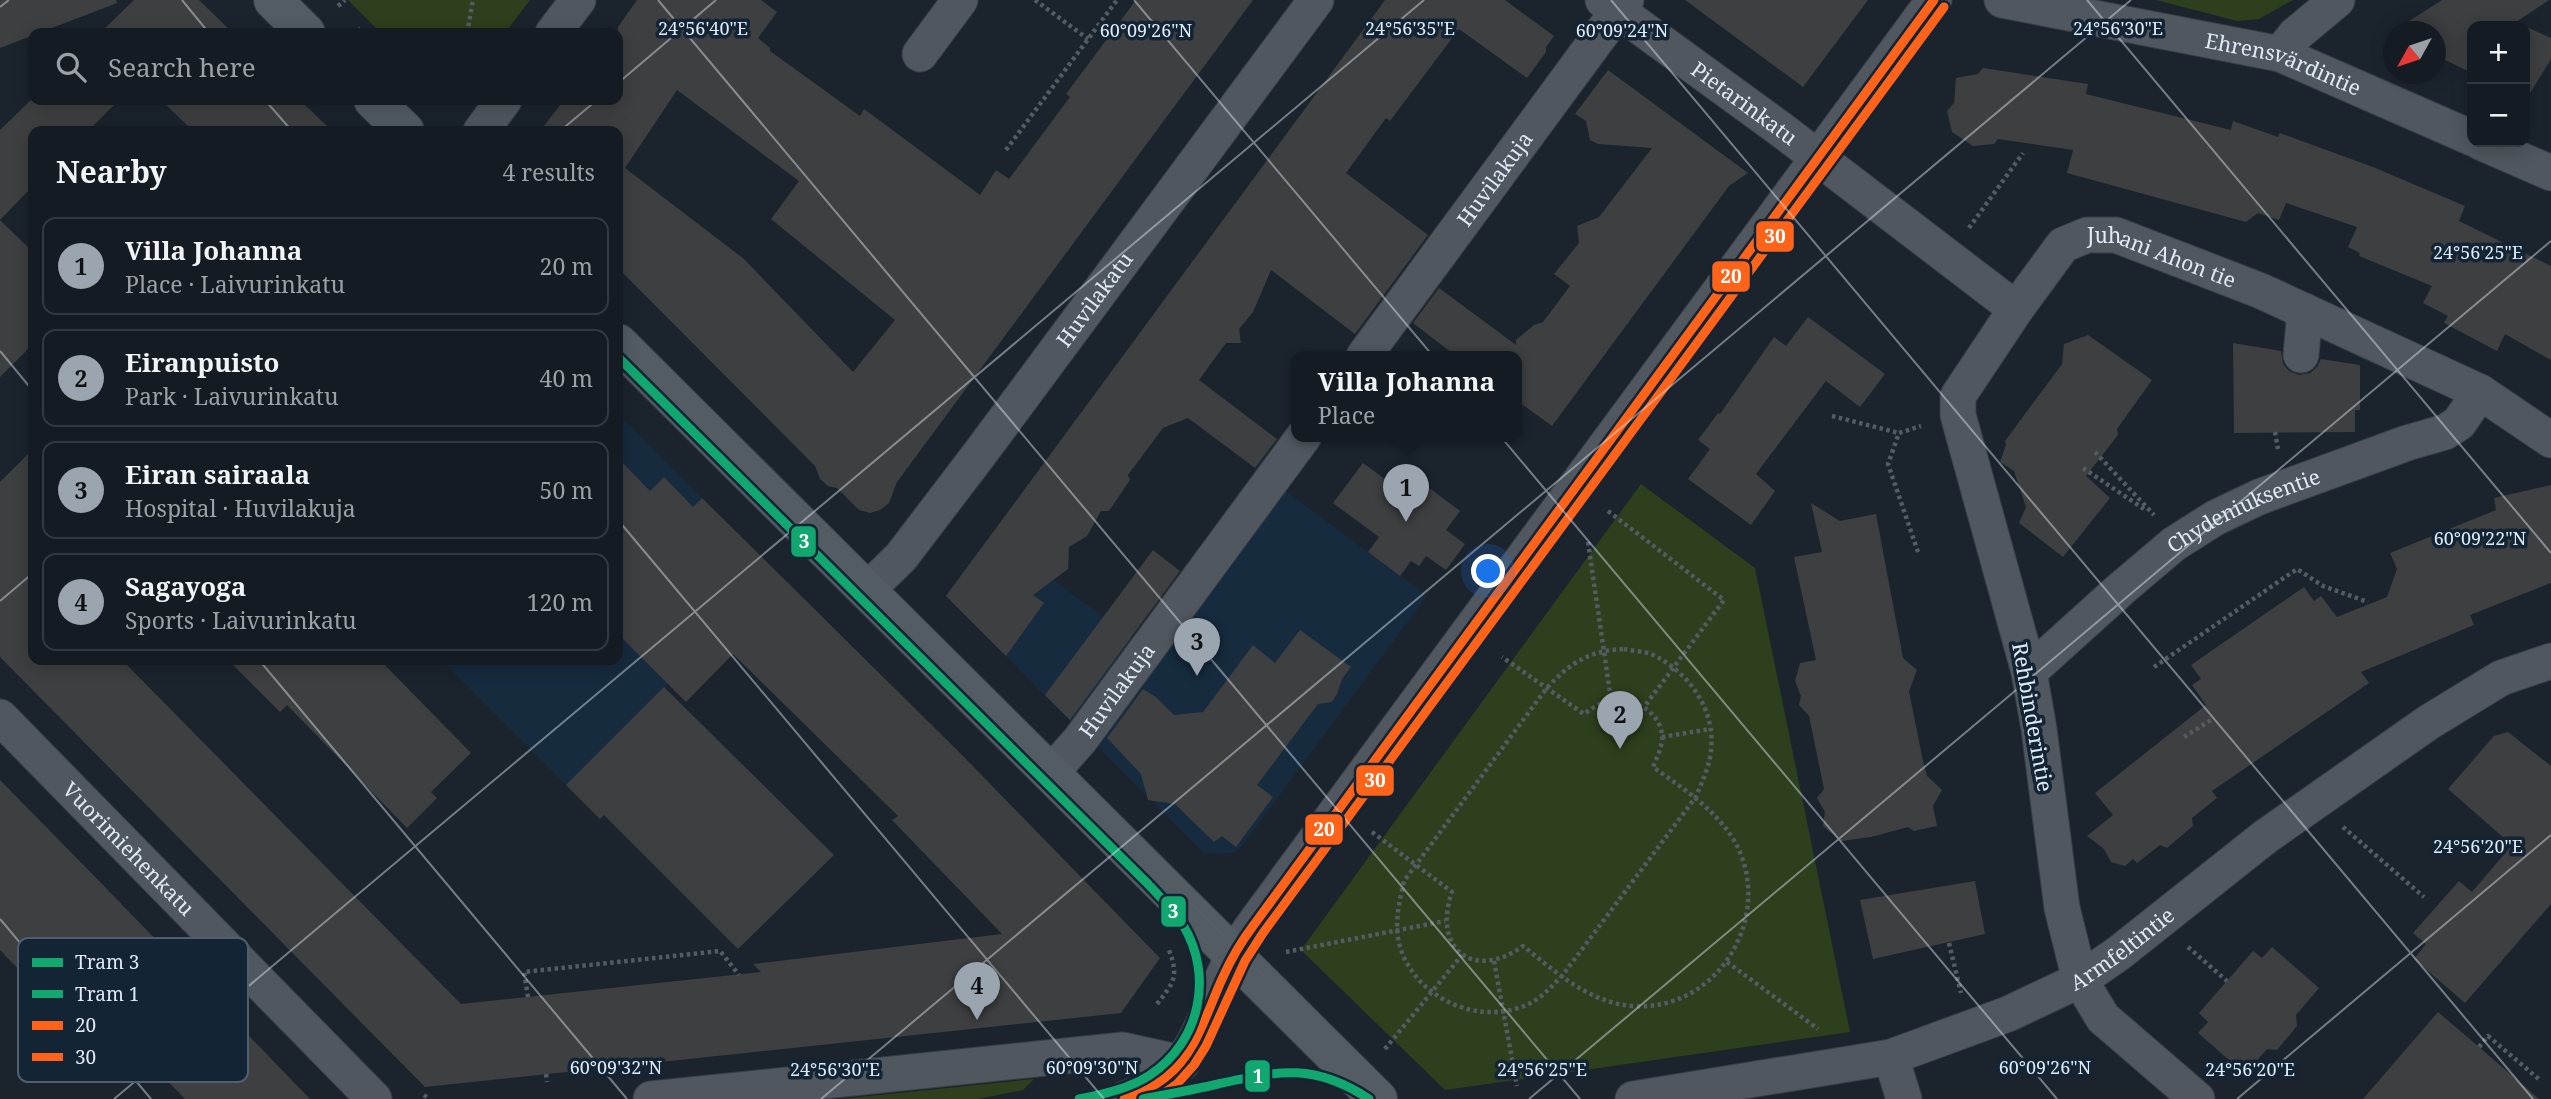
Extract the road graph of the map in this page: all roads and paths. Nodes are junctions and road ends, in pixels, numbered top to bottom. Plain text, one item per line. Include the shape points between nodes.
1 (273, 0) edge
2 (345, 0) edge
3 (473, 0) edge
4 (578, 0) edge
5 (960, 0) edge
6 (1035, 0) edge
7 (1117, 0) edge
8 (1315, 0) edge
9 (1934, 0) edge
10 (2002, 0) edge
11 (2337, 0) edge
12 (1616, 4) edge
13 (338, 6) dead end
14 (301, 28) edge
15 (468, 28) edge
16 (557, 28) edge
17 (1088, 40) junction
18 (920, 54) dead end
19 (2280, 54) junction
20 (378, 105) edge
21 (500, 105) edge
22 (400, 126) edge
23 (485, 126) edge
24 (2467, 136) edge
25 (2491, 147) edge
26 (1006, 150) dead end
27 (2023, 153) dead end
28 (1818, 158) junction
29 (2551, 173) edge
30 (1948, 257) junction
31 (2016, 309) junction
32 (2305, 312) junction
33 (623, 348) edge
34 (1368, 351) edge
35 (2301, 355) dead end
36 (2480, 392) junction
37 (1958, 415) junction
38 (1832, 416) dead end
39 (1899, 433) junction
40 (2551, 440) edge
41 (1300, 442) edge
42 (2095, 452) dead end
43 (2083, 468) dead end
44 (1608, 511) dead end
45 (1588, 542) dead end
46 (1918, 552) dead end
47 (866, 591) junction
48 (2368, 602) dead end
49 (1605, 650) junction
50 (1502, 657) dead end
51 (2551, 661) edge
52 (1674, 667) junction
53 (2154, 667) dead end
54 (2029, 673) junction
55 (1546, 689) junction
56 (1611, 700) junction
57 (1644, 707) junction
58 (0, 717) edge
59 (2211, 720) dead end
60 (1710, 729) junction
61 (1662, 737) junction
62 (2184, 737) dead end
63 (1050, 774) junction
64 (1695, 798) junction
65 (2341, 825) dead end
66 (1372, 832) dead end
67 (1415, 864) junction
68 (2424, 897) dead end
69 (1445, 921) junction
70 (1397, 930) junction
71 (216, 938) edge
72 (2182, 941) dead end
73 (1166, 943) dead end
74 (1949, 943) dead end
75 (1286, 952) dead end
76 (1234, 955) junction
77 (1462, 955) junction
78 (1494, 961) junction
79 (1727, 962) junction
80 (248, 970) edge
81 (739, 975) dead end
82 (1562, 976) junction
83 (2080, 980) junction
84 (2227, 981) dead end
85 (1432, 993) junction
86 (528, 997) dead end
87 (1963, 1000) dead end
88 (1157, 1004) dead end
89 (1503, 1011) junction
90 (1823, 1033) dead end
91 (2479, 1047) dead end
92 (1383, 1051) dead end
93 (1891, 1057) junction
94 (1181, 1063) junction
95 (546, 1074) dead end
96 (2541, 1081) dead end
97 (547, 1082) dead end
98 (1517, 1086) dead end
99 (374, 1099) edge
100 (652, 1099) edge
101 (1124, 1099) edge
102 (1378, 1099) edge
103 (1633, 1099) edge
104 (1904, 1099) edge
105 (2197, 1099) edge

1 - 14 street
2 - 13 path
3 - 15 path
4 - 16 street
5 - 18 street
6 - 17 path
7 - 17 path
8 - 47 street, Huvilakatu via 973,463 901,557
9 - 28 street
10 - 19 street, Ehrensvärdintie
11 - 19 street
12 - 28 street, Pietarinkatu
12 - 34 street, Huvilakuja
17 - 26 path
19 - 24 street, Ehrensvärdintie
20 - 22 street
21 - 23 street
25 - 29 street
27 - 30 path
28 - 30 street
28 - 76 street
30 - 31 street
31 - 32 street, Juhani Ahon tie via 2063,246 2087,235 2116,235
31 - 37 street via 1958,396
32 - 35 street
32 - 36 street, Juhani Ahon tie
33 - 47 street
36 - 40 street, Juhani Ahon tie
36 - 54 street, Chydeniuksentie via 2459,423 2445,432 2259,497 2215,518 2174,544
37 - 39 path
37 - 54 street, Rehbinderintie
38 - 39 path
39 - 46 path via 1888,464
41 - 63 street, Huvilakuja via 1080,740
42 - 43 path via 2154,515
44 - 52 path via 1724,600
45 - 49 path
47 - 63 street
48 - 53 path via 2323,586 2297,569
49 - 52 path via 1648,653
49 - 55 path via 1563,670
49 - 56 path
50 - 55 path
51 - 83 street, Armfeltintie via 2501,678 2430,722 2265,837
52 - 57 path
52 - 60 path via 1704,704
54 - 83 street, Rehbinderintie via 2062,908
55 - 56 path via 1584,714
55 - 67 path
56 - 57 path via 1628,700
57 - 61 path via 1656,720
58 - 71 street, Vuorimiehenkatu
59 - 62 path
60 - 61 path
60 - 64 path via 1711,749
61 - 64 path via 1653,766
63 - 76 street
64 - 79 path via 1732,837 1743,860 1748,894 1744,928
64 - 82 path
65 - 68 path
66 - 67 path
67 - 69 path via 1452,892
67 - 70 path via 1397,910
69 - 70 path
69 - 77 path via 1448,936
70 - 75 path
70 - 85 path via 1401,950
72 - 84 path
73 - 88 path via 1175,966 1174,983
74 - 87 path
76 - 94 street via 1195,1044
76 - 102 street
77 - 78 path
77 - 85 path
78 - 82 path via 1523,946
78 - 89 path
79 - 82 path via 1708,984 1684,998 1634,1006 1580,990
79 - 90 path
80 - 99 street, Vuorimiehenkatu
81 - 86 path via 720,951 706,952 524,972
82 - 89 path via 1542,996
83 - 93 street, Armfeltintie via 2008,1014
83 - 105 street, Rehbinderintie via 2103,1018
85 - 89 path via 1452,1005
85 - 92 path
89 - 98 path
91 - 96 path via 2488,1036
93 - 103 street, Armfeltintie
93 - 104 street
94 - 100 street via 1123,1050
94 - 101 street via 1158,1083
95 - 97 path

